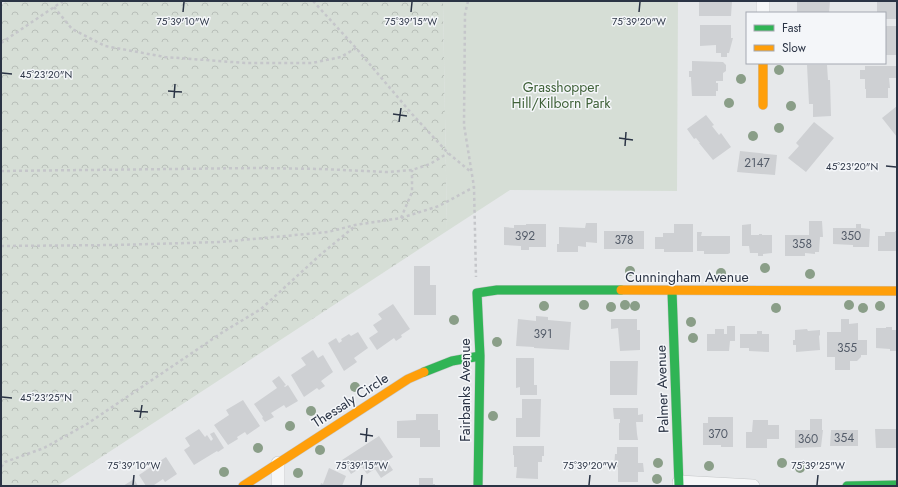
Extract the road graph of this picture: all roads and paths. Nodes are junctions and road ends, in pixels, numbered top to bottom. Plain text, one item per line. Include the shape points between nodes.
1 (62, 1) edge
2 (313, 1) edge
3 (468, 1) edge
4 (763, 1) edge
5 (54, 7) junction
6 (763, 12) edge
7 (1, 43) edge
8 (356, 48) junction
9 (763, 64) edge
10 (763, 105) dead end
11 (448, 153) junction
12 (412, 170) junction
13 (1, 171) edge
14 (472, 173) junction
15 (474, 187) junction
16 (401, 218) junction
17 (355, 225) junction
18 (1, 246) edge
19 (672, 291) junction
20 (897, 291) edge
21 (476, 293) junction
22 (480, 356) junction
23 (1, 459) edge
24 (5, 462) junction
25 (278, 463) junction
26 (1, 467) edge
27 (679, 484) edge
28 (897, 485) edge
29 (243, 486) edge
30 (278, 486) edge
31 (478, 486) edge
32 (753, 486) edge
33 (847, 486) edge

1 - 5 path
2 - 8 path
3 - 14 path via 465,14 464,125
4 - 6 street
5 - 7 path
5 - 8 path via 72,29 104,46 165,57 245,63 312,63 341,57
8 - 11 path
9 - 10 street
11 - 12 path via 430,164
11 - 14 path
12 - 13 path via 387,172 258,168
12 - 16 path via 412,192
14 - 15 path
15 - 16 path via 439,206
15 - 21 path
16 - 17 path
17 - 18 path via 328,232 221,242
17 - 24 path via 261,310 223,332 87,424 44,448
19 - 20 street, Cunningham Avenue
19 - 21 street, Cunningham Avenue via 497,290
19 - 27 street, Palmer Avenue
21 - 22 street, Fairbanks Avenue
22 - 25 street, Thessaly Circle via 452,362 408,379
22 - 31 street, Fairbanks Avenue
23 - 24 path
24 - 26 path
25 - 29 street, Thessaly Circle
25 - 30 street
27 - 32 street
28 - 33 street

